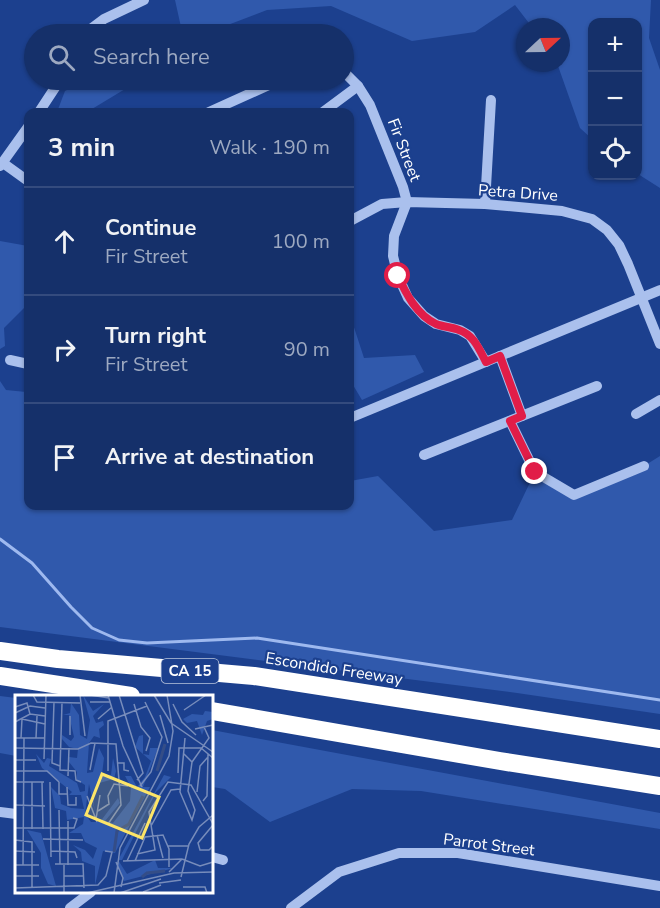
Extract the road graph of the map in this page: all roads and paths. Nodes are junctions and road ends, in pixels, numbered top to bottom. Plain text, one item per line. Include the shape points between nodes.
1 (144, 0) edge
2 (97, 24) edge
3 (354, 82) edge
4 (358, 86) junction
5 (354, 89) edge
6 (53, 90) edge
7 (258, 90) edge
8 (353, 90) edge
9 (491, 100) dead end
10 (42, 108) edge
11 (218, 108) edge
12 (328, 108) edge
13 (24, 133) edge
14 (2, 165) edge
15 (24, 179) edge
16 (407, 202) junction
17 (485, 204) junction
18 (354, 219) edge
19 (660, 290) edge
20 (642, 297) junction
21 (660, 344) edge
22 (500, 356) junction
23 (10, 360) dead end
24 (486, 362) junction
25 (24, 363) edge
26 (597, 386) dead end
27 (660, 400) edge
28 (636, 414) dead end
29 (354, 416) edge
30 (522, 416) junction
31 (510, 421) junction
32 (424, 455) dead end
33 (645, 466) dead end
34 (0, 651) edge
35 (0, 676) edge
36 (124, 695) edge
37 (213, 711) edge
38 (660, 739) edge
39 (660, 786) edge
40 (0, 812) edge
41 (15, 814) edge
42 (660, 886) edge
43 (89, 893) edge
44 (70, 908) edge
45 (291, 908) edge

1 - 2 street
3 - 4 street, Fir Street
4 - 5 street
4 - 16 street, Fir Street via 370,105
6 - 10 street
7 - 11 street
8 - 12 street
9 - 17 street
13 - 14 street
14 - 15 street
16 - 17 street, Petra Drive
16 - 18 street, Petra Drive via 382,204
16 - 24 street, Fir Street via 394,236 393,256 408,298 436,324 470,336
17 - 20 street, Petra Drive via 562,211 592,219 618,245
19 - 20 street
20 - 21 street, Petra Drive
20 - 22 street
22 - 24 street
22 - 30 street
23 - 25 street
24 - 29 street
26 - 30 street
27 - 28 street
30 - 31 street
31 - 32 street
31 - 33 street via 535,472 574,495
34 - 38 highway, Escondido Freeway / CA 15 via 254,676
35 - 36 highway
37 - 39 highway
40 - 41 street
42 - 45 street, Parrot Street via 458,853 399,853 339,872
43 - 44 street

